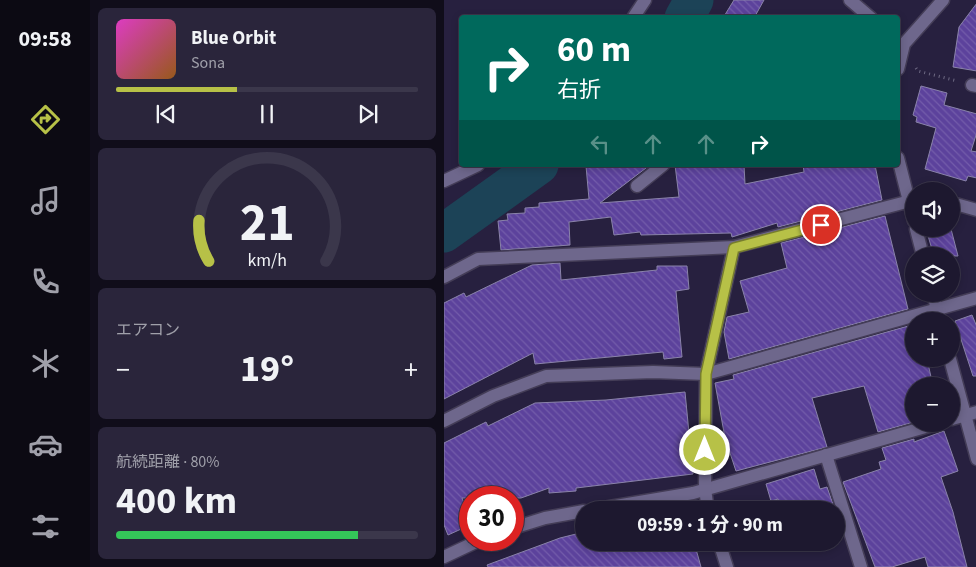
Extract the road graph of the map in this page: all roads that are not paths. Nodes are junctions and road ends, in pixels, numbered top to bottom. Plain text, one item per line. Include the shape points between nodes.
1 (645, 0) edge
2 (850, 0) edge
3 (943, 0) edge
4 (635, 15) edge
5 (868, 15) edge
6 (901, 41) edge
7 (900, 164) edge
8 (474, 167) edge
9 (661, 167) edge
10 (444, 181) edge
11 (905, 182) edge
12 (637, 186) dead end
13 (905, 202) edge
14 (960, 205) edge
15 (976, 210) edge
16 (734, 248) junction
17 (444, 277) edge
18 (976, 298) edge
19 (946, 312) edge
20 (905, 324) edge
21 (953, 367) edge
22 (706, 374) junction
23 (971, 414) edge
24 (444, 421) edge
25 (908, 432) edge
26 (826, 455) junction
27 (976, 459) edge
28 (705, 489) junction
29 (645, 501) edge
30 (707, 501) edge
31 (575, 513) edge
32 (524, 524) edge
33 (459, 550) edge
34 (722, 551) edge
35 (444, 557) edge
36 (728, 567) edge
37 (861, 567) edge

1 - 4 street
2 - 5 street
3 - 6 street
7 - 11 street
8 - 10 street
9 - 12 street
13 - 16 street
14 - 15 street
16 - 17 street via 478,259
16 - 22 street
18 - 19 street
20 - 22 street
21 - 23 street
22 - 24 street via 653,372 546,376 494,396
22 - 28 street
23 - 27 street
25 - 26 street
26 - 28 street
26 - 37 street
28 - 29 street
28 - 30 street
31 - 32 street
33 - 35 street
34 - 36 street

